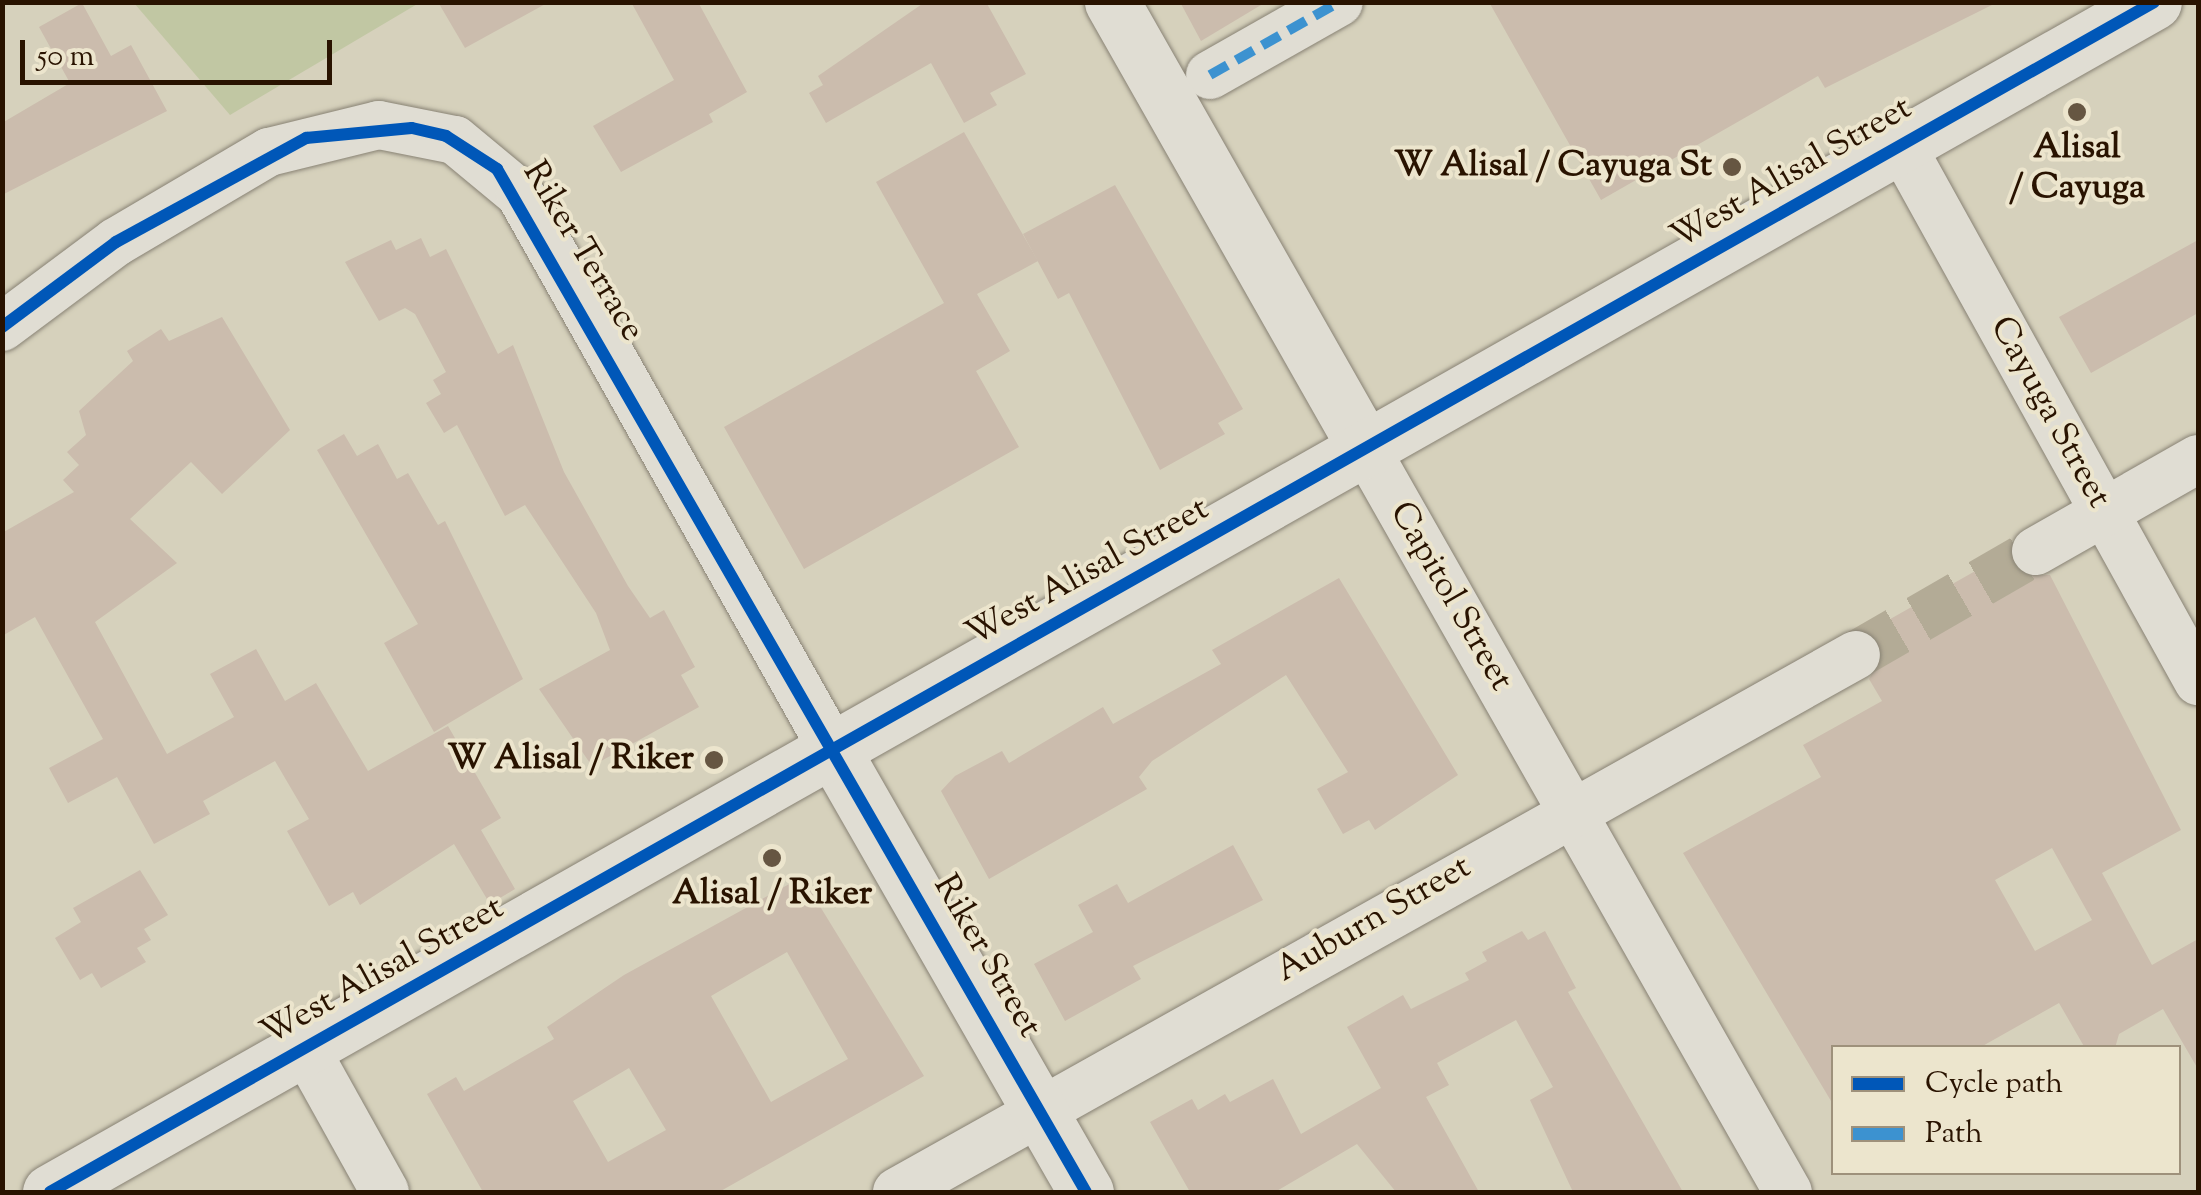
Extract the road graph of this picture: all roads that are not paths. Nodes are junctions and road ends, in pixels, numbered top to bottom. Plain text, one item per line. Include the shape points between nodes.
1 (1112, 2) edge
2 (1338, 2) edge
3 (2154, 2) edge
4 (1210, 75) dead end
5 (1901, 145) junction
6 (2, 327) edge
7 (1367, 451) junction
8 (2198, 458) edge
9 (2103, 513) junction
10 (2036, 552) tunnel mouth
11 (1856, 655) tunnel mouth
12 (2198, 681) edge
13 (834, 752) junction
14 (1572, 810) junction
15 (306, 1050) junction
16 (1040, 1110) junction
17 (50, 1192) edge
18 (386, 1192) edge
19 (897, 1192) edge
20 (1086, 1192) edge
21 (1788, 1192) edge

1 - 7 main road, Capitol Street
2 - 4 street
3 - 5 main road, West Alisal Street
5 - 7 main road, West Alisal Street
5 - 9 street, Cayuga Street
6 - 13 street, Riker Terrace via 116,242 269,152 379,125 455,140 520,194
7 - 13 main road, West Alisal Street
7 - 14 street, Capitol Street
8 - 9 street
9 - 10 street
9 - 12 street, Cayuga Street
11 - 14 street, Auburn Street
13 - 15 main road, West Alisal Street
13 - 16 main road, Riker Street
14 - 16 street, Auburn Street
14 - 21 street, Capitol Street
15 - 17 main road, West Alisal Street
15 - 18 street
16 - 19 street, Auburn Street
16 - 20 main road, Riker Street

